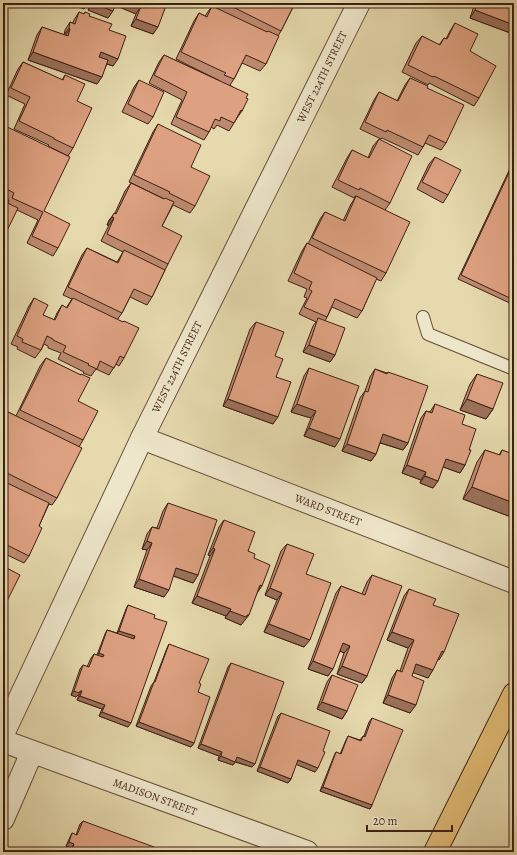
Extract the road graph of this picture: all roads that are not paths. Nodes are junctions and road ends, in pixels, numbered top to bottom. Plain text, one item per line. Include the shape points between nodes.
1 (359, 3) edge
2 (423, 317) dead end
3 (514, 369) edge
4 (142, 438) junction
5 (514, 582) edge
6 (514, 694) edge
7 (3, 734) edge
8 (3, 741) edge
9 (32, 752) junction
10 (3, 819) edge
11 (307, 852) edge
12 (435, 852) edge

1 - 4 street, WEST 224TH STREET
2 - 3 lane via 428,334
4 - 5 street, WARD STREET
4 - 7 street, WEST 224TH STREET
6 - 12 main road
8 - 9 street, MADISON STREET
9 - 10 street
9 - 11 street, MADISON STREET

